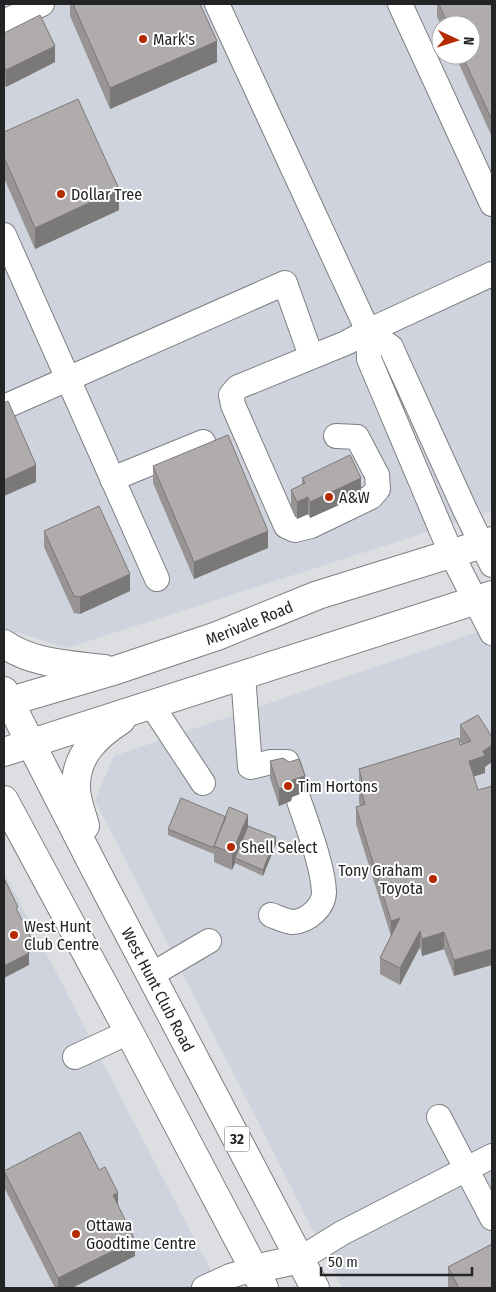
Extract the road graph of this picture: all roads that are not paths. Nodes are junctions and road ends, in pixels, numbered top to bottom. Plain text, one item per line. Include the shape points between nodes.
1 (42, 4) edge
2 (217, 4) edge
3 (400, 4) edge
4 (4, 22) edge
5 (492, 204) edge
6 (4, 234) edge
7 (492, 274) edge
8 (368, 330) junction
9 (311, 356) junction
10 (68, 378) junction
11 (4, 407) edge
12 (336, 436) dead end
13 (203, 442) dead end
14 (112, 479) junction
15 (489, 550) edge
16 (452, 553) junction
17 (156, 579) dead end
18 (484, 598) edge
19 (492, 633) edge
20 (4, 644) edge
21 (116, 670) junction
22 (243, 675) junction
23 (6, 698) edge
24 (146, 706) junction
25 (31, 744) junction
26 (4, 752) edge
27 (203, 784) dead end
28 (4, 800) edge
29 (11, 822) edge
30 (95, 869) junction
31 (271, 915) dead end
32 (209, 941) dead end
33 (151, 975) junction
34 (129, 1032) junction
35 (75, 1057) dead end
36 (439, 1117) dead end
37 (492, 1156) edge
38 (466, 1170) junction
39 (492, 1218) edge
40 (300, 1259) junction
41 (259, 1279) edge
42 (204, 1288) edge
43 (315, 1288) edge

1 - 4 street
2 - 8 street
3 - 5 street
6 - 10 street
7 - 8 street
8 - 9 street
8 - 15 street via 394,354 465,510
8 - 16 street via 369,359
9 - 10 street via 285,283
9 - 12 street via 238,387 231,395 232,405 286,526 295,530 311,526 362,502 378,489 377,475 357,437
10 - 11 street
10 - 14 street
13 - 14 street
14 - 17 street
15 - 16 main road, Merivale Road
16 - 18 street
16 - 21 main road, Merivale Road via 318,595 217,636
18 - 19 street
18 - 22 main road
20 - 21 main road via 52,663
21 - 23 main road, Merivale Road
22 - 24 main road
22 - 31 street via 250,767 287,762 319,866 324,893 322,902 310,916 293,922
23 - 25 main road, West Hunt Club Road / 32
24 - 25 main road
24 - 27 street
24 - 30 main road via 106,730 83,756 76,789
25 - 26 main road
25 - 30 main road, West Hunt Club Road / 32
28 - 29 main road
29 - 34 main road
30 - 33 main road, West Hunt Club Road / 32
32 - 33 street
33 - 40 main road, West Hunt Club Road / 32
34 - 35 street
34 - 41 main road
36 - 38 street
37 - 38 street
38 - 39 street
38 - 40 street via 342,1233
40 - 41 main road
40 - 43 main road, West Hunt Club Road / 32
41 - 42 street via 230,1276

